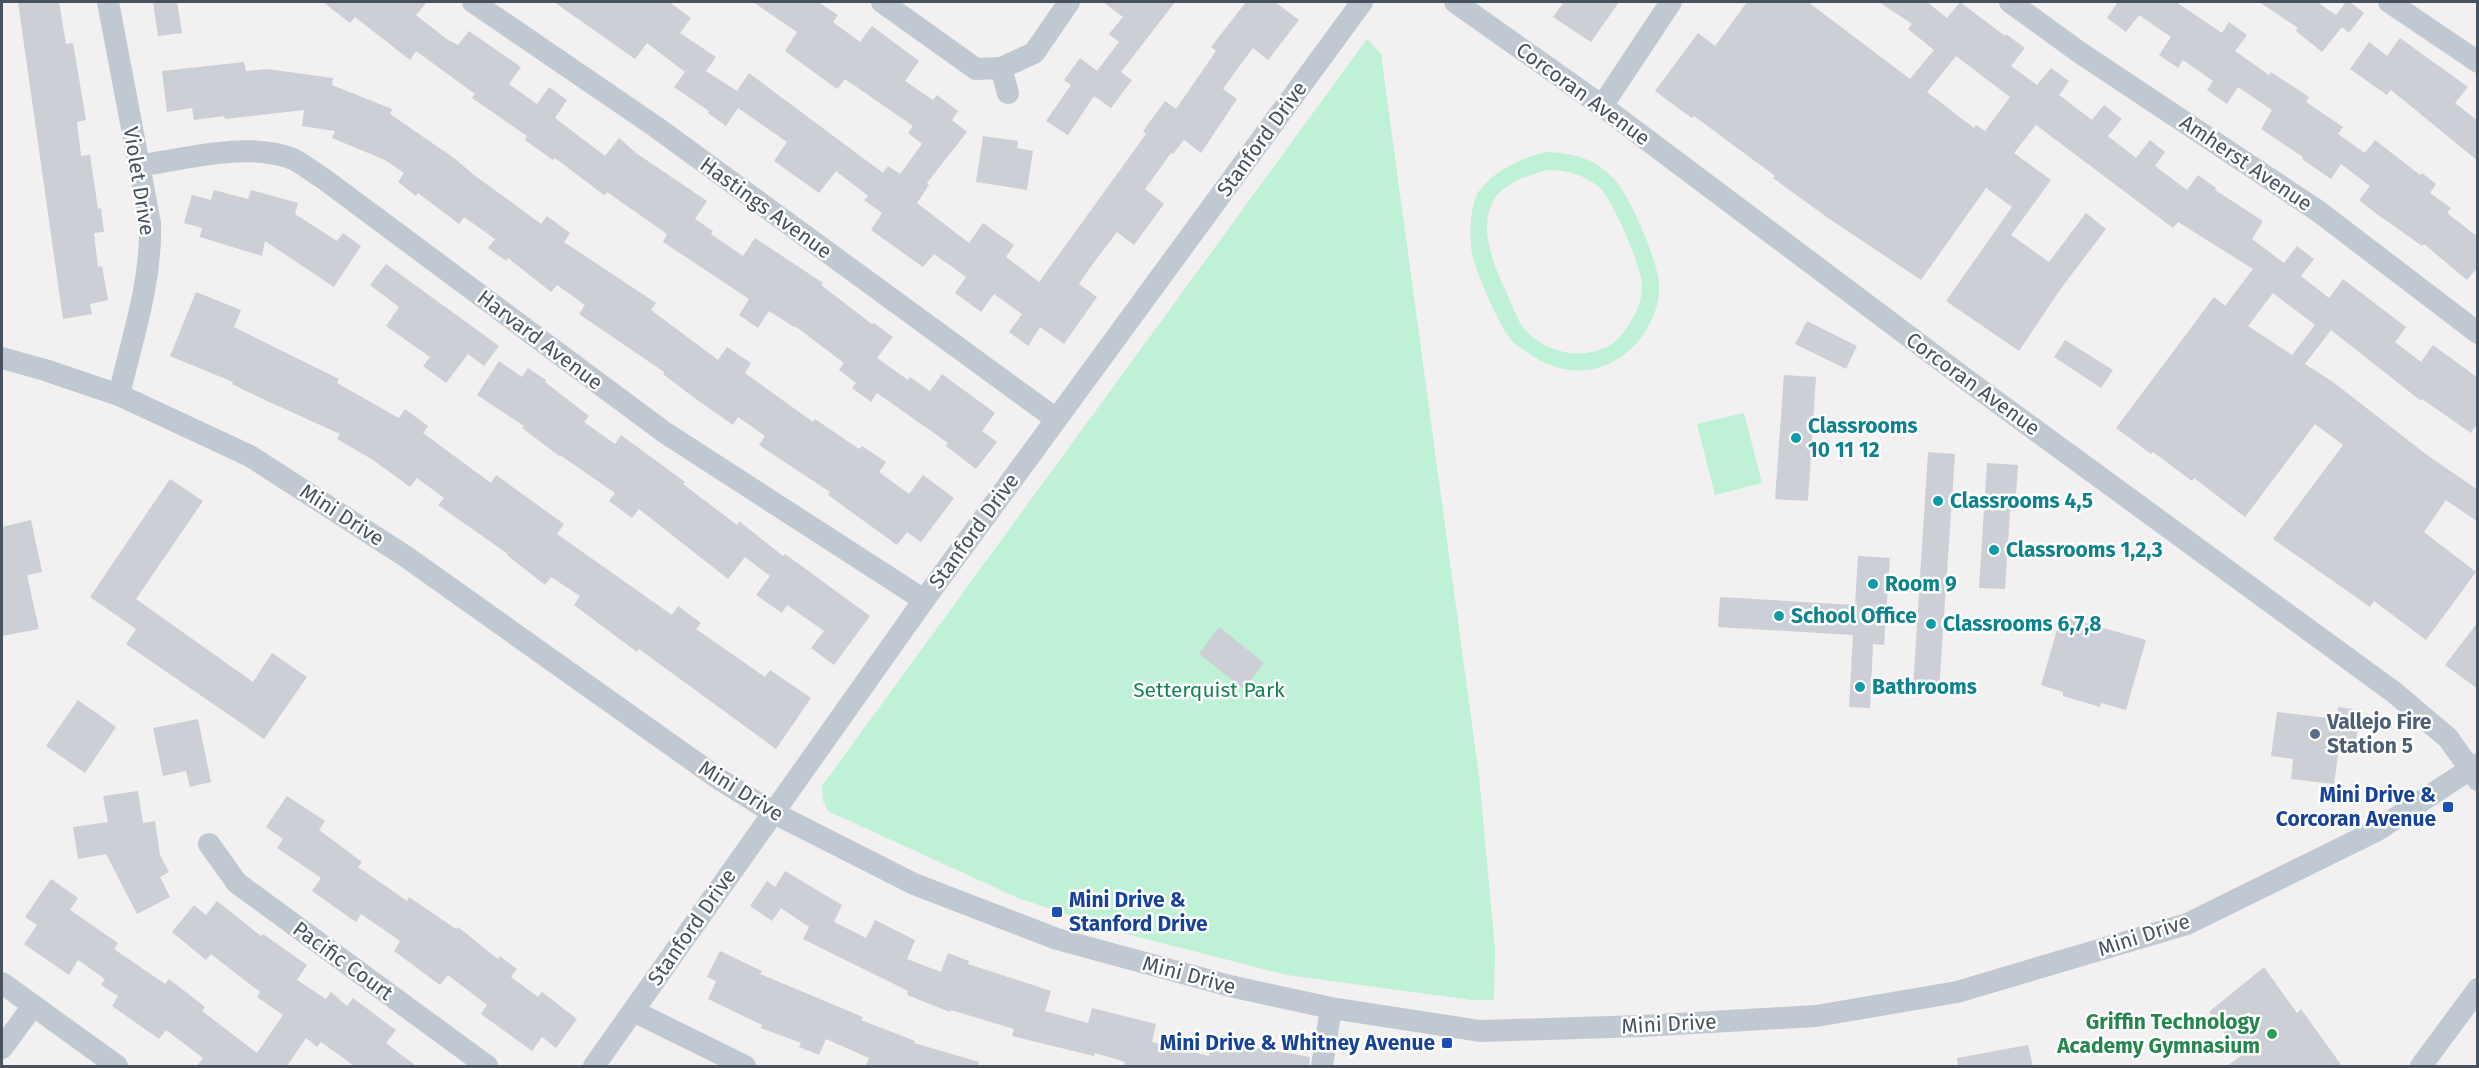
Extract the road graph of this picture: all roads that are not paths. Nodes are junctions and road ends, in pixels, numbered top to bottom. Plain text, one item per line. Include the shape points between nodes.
1 (108, 2) edge
2 (473, 2) edge
3 (882, 2) edge
4 (1069, 2) edge
5 (1362, 2) edge
6 (1455, 2) edge
7 (1671, 2) edge
8 (2010, 2) edge
9 (2389, 2) edge
10 (2478, 62) edge
11 (1001, 68) junction
12 (1008, 93) dead end
13 (1602, 106) junction
14 (138, 166) junction
15 (2478, 333) edge
16 (2, 358) edge
17 (119, 395) junction
18 (1056, 418) junction
19 (924, 600) junction
20 (2475, 771) edge
21 (772, 813) junction
22 (209, 844) dead end
23 (2, 983) edge
24 (2478, 989) edge
25 (33, 1006) junction
26 (1331, 1008) junction
27 (633, 1011) junction
28 (2, 1048) edge
29 (117, 1066) edge
30 (487, 1066) edge
31 (594, 1066) edge
32 (745, 1066) edge
33 (1322, 1066) edge
34 (2421, 1066) edge

1 - 14 street, Violet Drive
2 - 18 street, Hastings Avenue via 656,127
3 - 11 street via 976,69
4 - 11 street via 1034,53
5 - 18 street, Stanford Drive
6 - 13 street, Corcoran Avenue
7 - 13 street
8 - 15 street, Amherst Avenue via 2318,211
9 - 10 street
11 - 12 street
13 - 20 street, Corcoran Avenue via 1971,383 2395,693 2448,738
14 - 17 street, Violet Drive via 150,238 146,280
14 - 19 street, Harvard Avenue via 235,152 265,152 293,159 664,432
16 - 17 street, Mini Drive
17 - 21 street, Mini Drive via 271,469 405,556
18 - 19 street, Stanford Drive
19 - 21 street, Stanford Drive
20 - 26 street, Mini Drive via 2376,831 2187,924 1958,992 1816,1016 1491,1031 1449,1028
21 - 26 street, Mini Drive via 914,884 1057,939 1230,986
21 - 27 street, Stanford Drive
22 - 30 street, Pacific Court via 237,883
23 - 25 street
24 - 34 street
25 - 28 street
25 - 29 street
26 - 33 street
27 - 31 street, Stanford Drive
27 - 32 street

